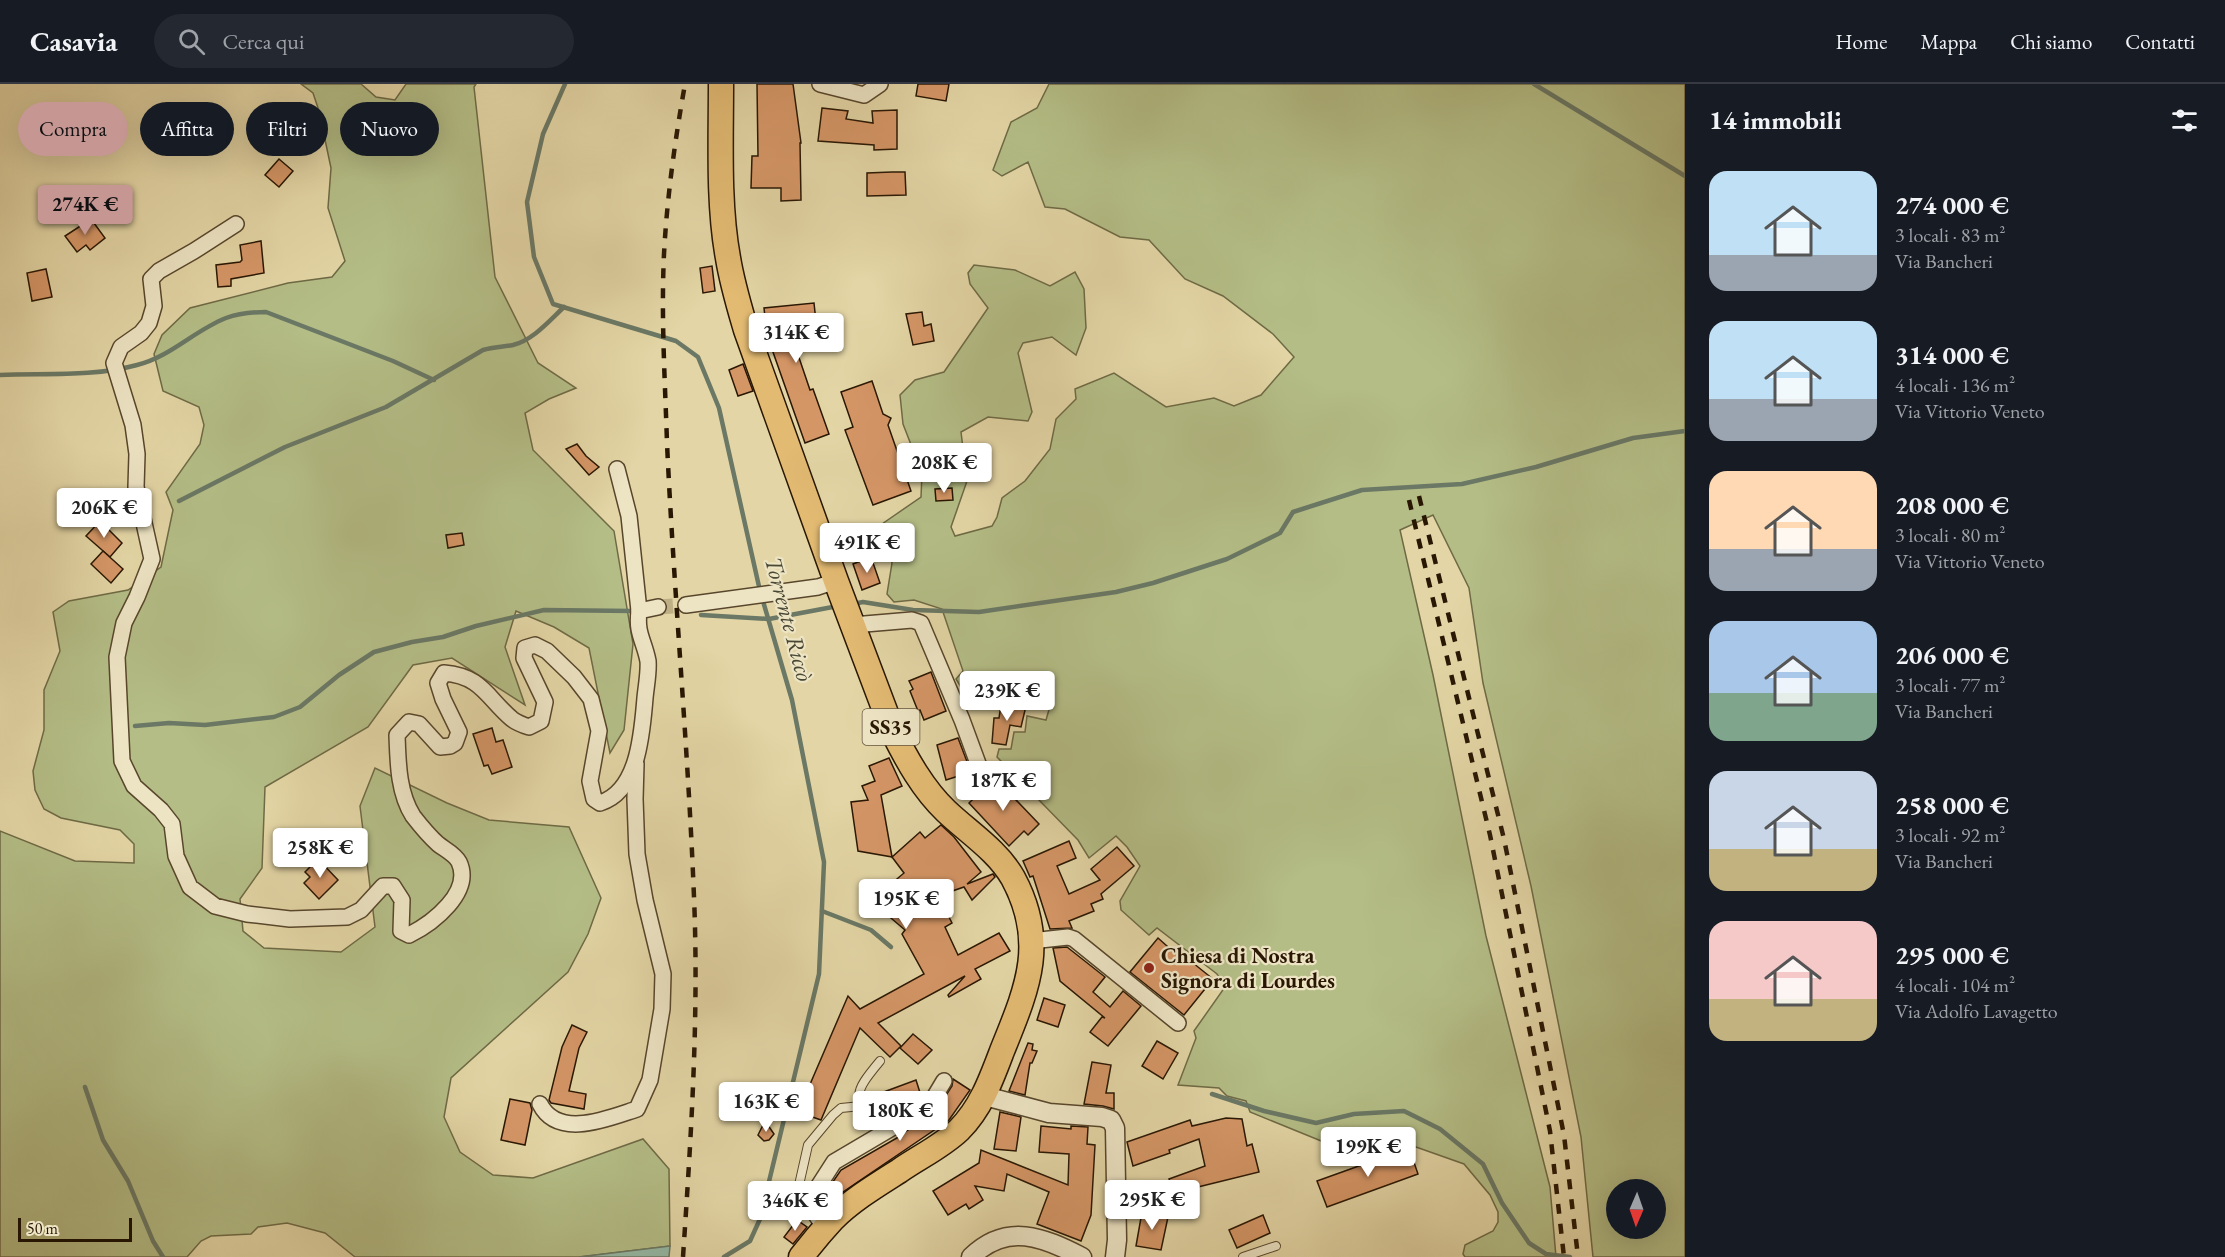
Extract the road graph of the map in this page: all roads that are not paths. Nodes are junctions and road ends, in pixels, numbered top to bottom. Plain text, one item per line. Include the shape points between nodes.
1 (721, 84) edge
2 (820, 84) edge
3 (880, 84) edge
4 (236, 224) dead end
5 (617, 469) dead end
6 (827, 584) junction
7 (686, 605) tunnel mouth
8 (658, 607) tunnel mouth
9 (639, 611) junction
10 (853, 625) junction
11 (637, 759) junction
12 (980, 770) dead end
13 (1031, 941) junction
14 (1178, 1023) dead end
15 (880, 1061) dead end
16 (944, 1081) dead end
17 (985, 1096) junction
18 (540, 1104) dead end
19 (861, 1106) junction
20 (882, 1132) junction
21 (799, 1185) dead end
22 (825, 1228) junction
23 (1276, 1246) dead end
24 (801, 1257) edge
25 (971, 1257) edge
26 (1082, 1257) edge
27 (1115, 1257) edge
28 (1243, 1257) edge

1 - 6 main road, SS35 via 724,230 734,289
2 - 3 street via 864,95
4 - 11 street via 151,279 154,306 149,323 121,347 114,363 133,425 136,487 152,559 124,623 117,657 122,761 134,786 172,824 176,856 190,886 215,906 290,919 347,917 361,910 383,886 393,886 402,900 400,931 409,935 427,926 458,894 462,876 458,860 412,814 399,778 397,735 409,722 419,724 440,747 455,743 459,732 438,683 444,673 480,685 513,720 529,727 541,721 545,702 524,658 525,648 535,645 574,677 591,699 598,731 591,781 594,799 600,803 610,800
5 - 9 street via 628,516
6 - 7 street
6 - 10 main road, SS35
8 - 9 street
9 - 11 street via 637,626 648,662
10 - 12 street via 912,620 921,623
10 - 13 main road, SS35 via 903,753 928,791 1011,875 1028,917
11 - 18 street via 637,854 663,974 662,1009 650,1080 637,1109 600,1121 560,1122 544,1113
13 - 14 street via 1074,939
13 - 17 main road, SS35 via 1025,993
15 - 19 lane via 861,1084
16 - 20 street via 929,1106
17 - 22 main road, SS35 via 943,1144 862,1196
17 - 27 street via 1049,1113 1111,1120 1115,1128
19 - 20 lane
19 - 21 lane via 841,1108 808,1145
20 - 22 street via 834,1162 816,1190 814,1212
22 - 24 main road, SS35
23 - 28 lane
25 - 26 street via 981,1247 1007,1237 1032,1236

